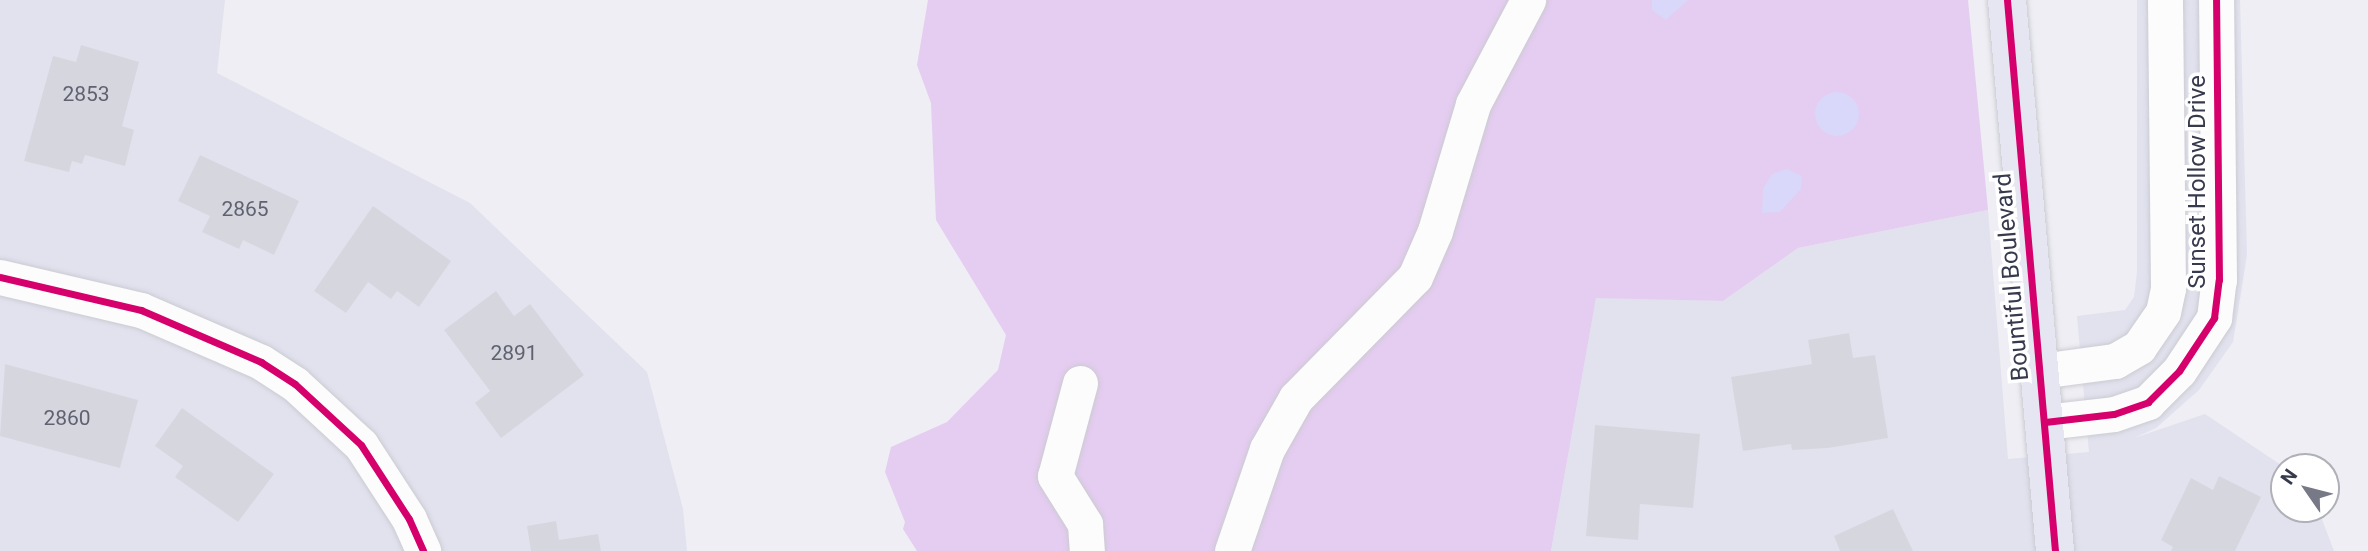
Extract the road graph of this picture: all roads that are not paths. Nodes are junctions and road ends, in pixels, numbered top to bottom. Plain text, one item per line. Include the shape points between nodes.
1 (1528, 0) edge
2 (2007, 0) edge
3 (2165, 0) edge
4 (2216, 0) edge
5 (0, 277) edge
6 (2040, 371) junction
7 (1080, 383) dead end
8 (2045, 422) junction
9 (422, 551) edge
10 (1087, 551) edge
11 (1232, 551) edge
12 (2055, 551) edge

1 - 11 street via 1473,104 1435,231 1415,278 1296,398 1267,449
2 - 6 main road, Bountiful Boulevard
3 - 6 street, Sunset Hollow Drive via 2168,288 2163,312 2139,347 2115,361
4 - 8 street, Sunset Hollow Drive via 2219,280 2214,318 2179,372 2148,402 2114,414
5 - 9 street via 141,310 261,362 312,398 361,445 409,519
6 - 8 main road, Bountiful Boulevard
7 - 10 street via 1055,476 1085,524
8 - 12 main road, Bountiful Boulevard

